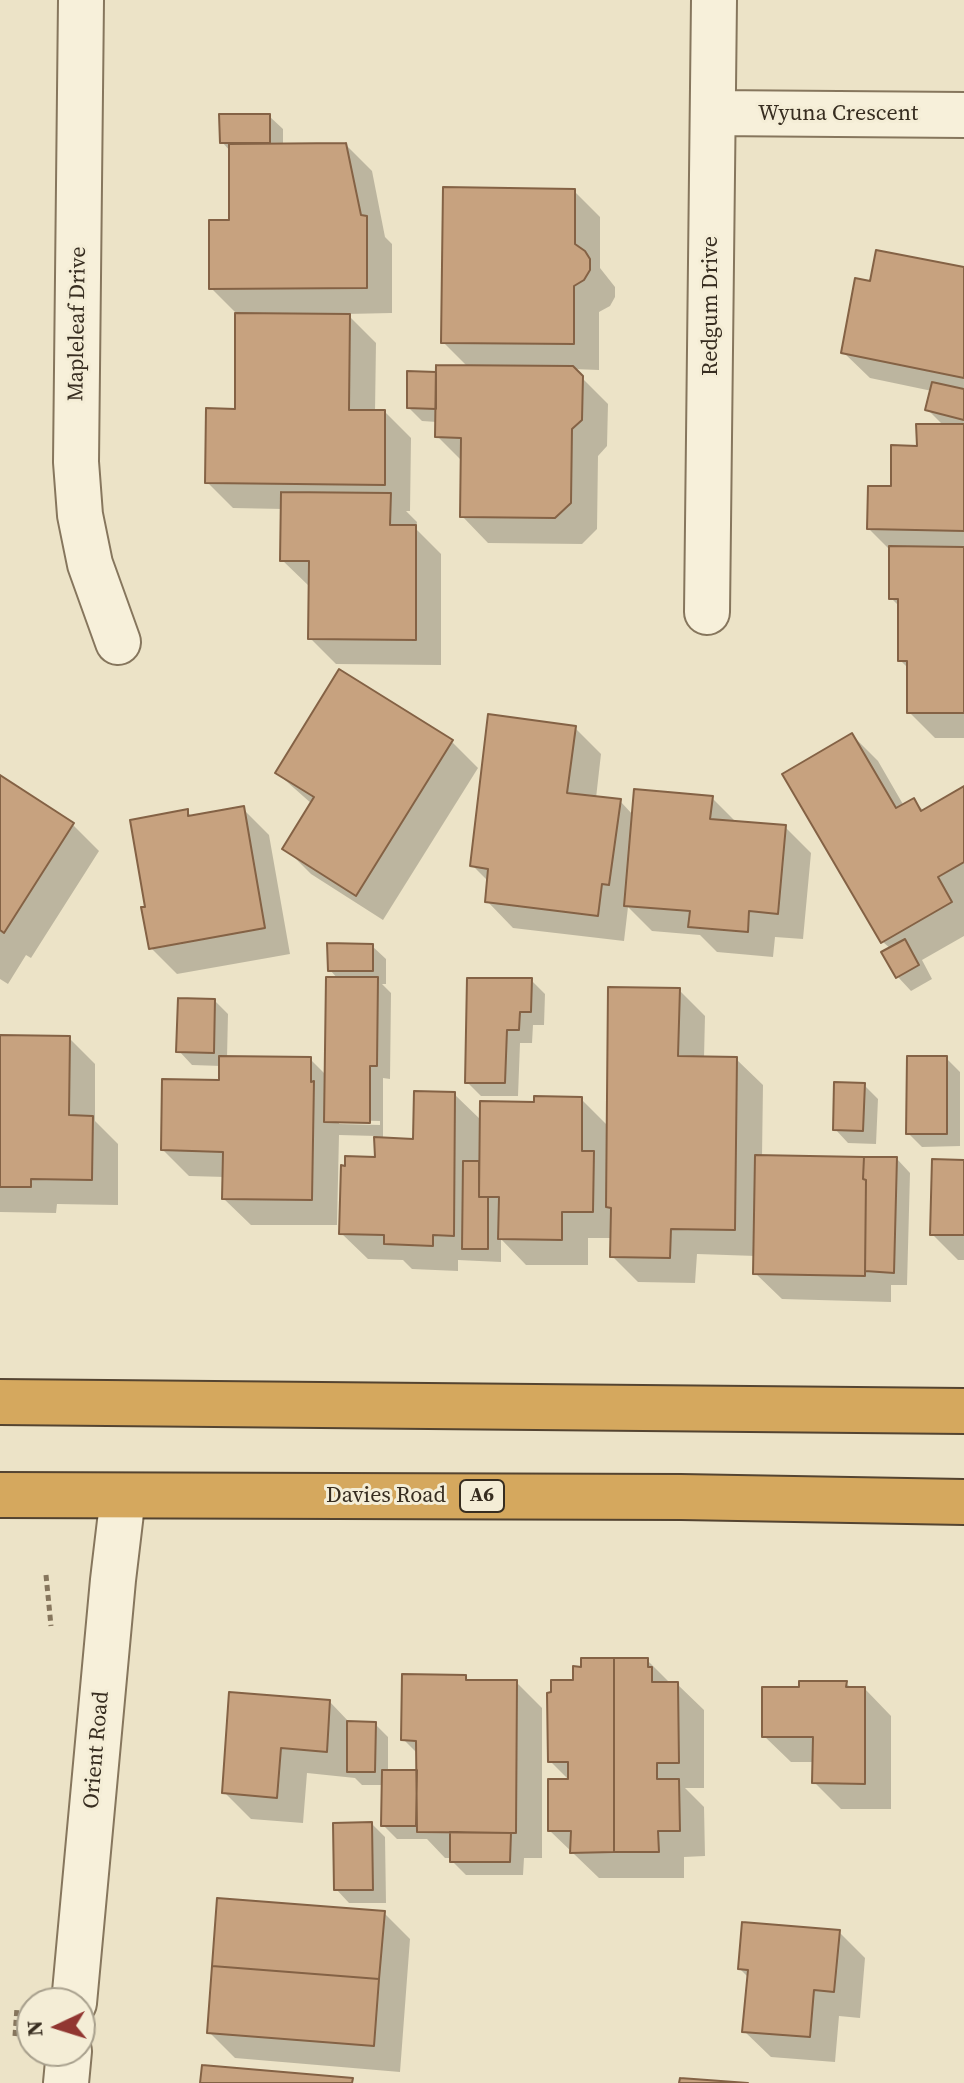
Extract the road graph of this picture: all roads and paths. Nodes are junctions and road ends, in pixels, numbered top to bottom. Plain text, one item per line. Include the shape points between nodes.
1 (81, 0) edge
2 (714, 0) edge
3 (713, 113) junction
4 (964, 115) edge
5 (707, 612) dead end
6 (118, 642) dead end
7 (0, 1402) edge
8 (964, 1411) edge
9 (0, 1495) edge
10 (123, 1496) junction
11 (964, 1502) edge
12 (75, 1987) edge

1 - 6 street, Mapleleaf Drive via 76,462 90,564
2 - 3 street, Redgum Drive
3 - 4 street, Wyuna Crescent
3 - 5 street, Redgum Drive
7 - 8 highway
9 - 10 highway, Davies Road / A6
10 - 11 highway, Davies Road / A6
10 - 12 street, Orient Road

